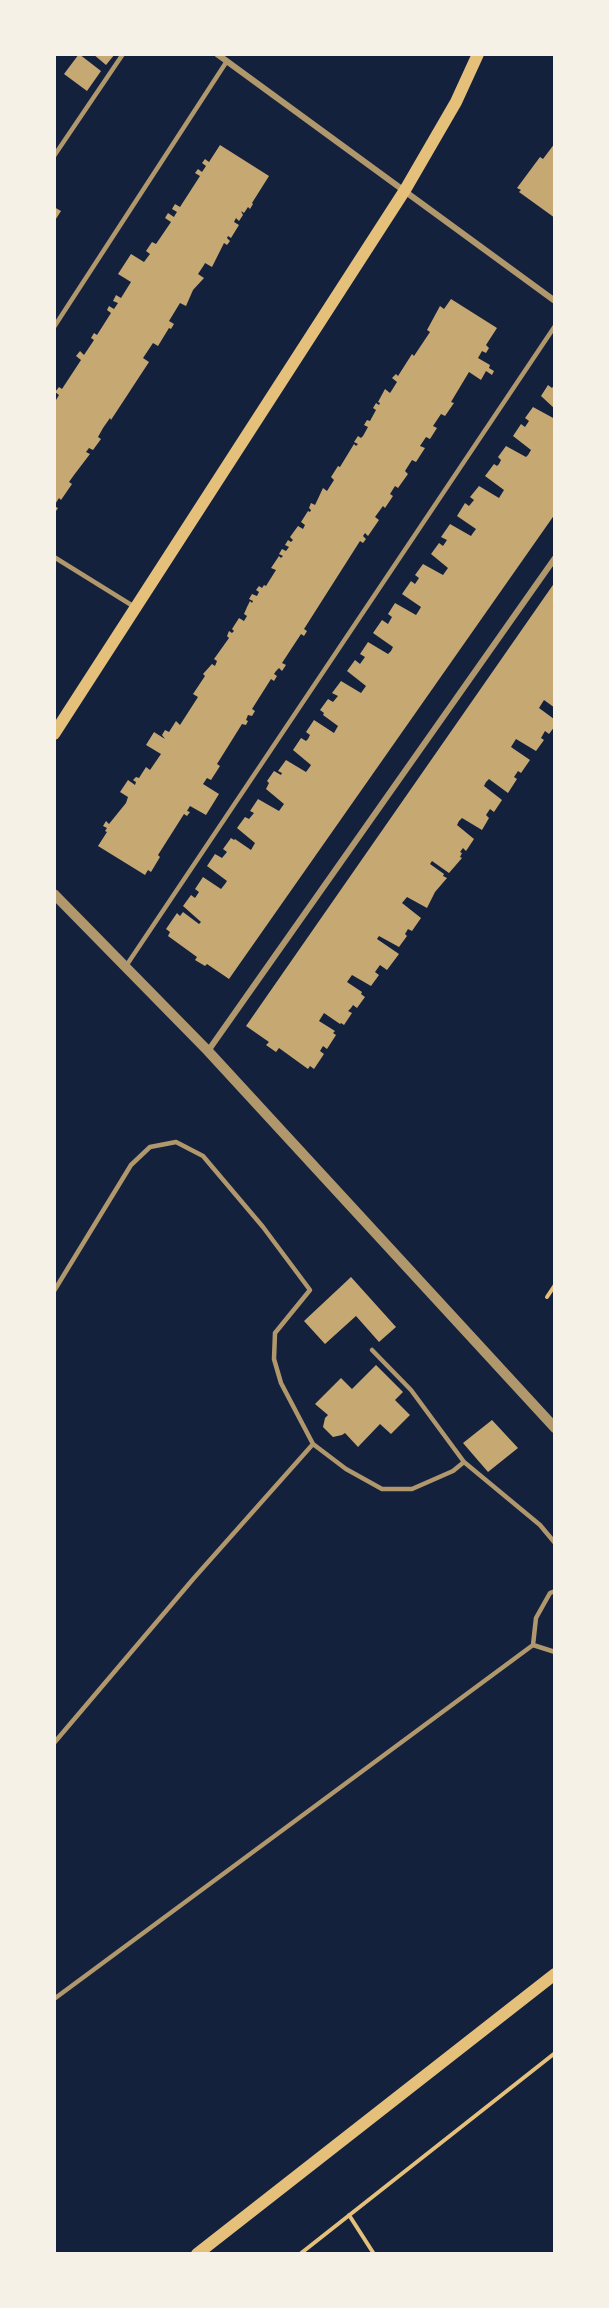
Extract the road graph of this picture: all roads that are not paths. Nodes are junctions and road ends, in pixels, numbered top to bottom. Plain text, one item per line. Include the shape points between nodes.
1 (123, 54) edge
2 (217, 54) edge
3 (478, 54) edge
4 (227, 61) junction
5 (54, 156) edge
6 (405, 190) junction
7 (555, 301) edge
8 (555, 326) edge
9 (54, 327) edge
10 (54, 557) edge
11 (555, 558) edge
12 (135, 608) junction
13 (54, 734) edge
14 (54, 894) edge
15 (126, 966) junction
16 (208, 1051) junction
17 (54, 1291) edge
18 (372, 1350) dead end
19 (555, 1428) edge
20 (313, 1444) junction
21 (464, 1462) junction
22 (555, 1543) edge
23 (555, 1591) edge
24 (533, 1645) junction
25 (555, 1652) edge
26 (54, 1743) edge
27 (555, 1974) edge
28 (54, 1999) edge
29 (197, 2254) edge

1 - 5 lane
2 - 4 street
3 - 6 main road via 456,102
4 - 6 street
4 - 9 lane
6 - 7 street
6 - 12 main road
8 - 15 lane
10 - 12 lane
11 - 16 street
12 - 13 main road
14 - 15 street
15 - 16 street
16 - 19 street
17 - 20 lane via 130,1165 150,1147 176,1142 203,1156 310,1290 275,1333 274,1359 281,1383
18 - 21 lane via 411,1390
20 - 21 lane via 382,1490 412,1489
20 - 26 lane
21 - 22 lane via 540,1525
23 - 24 lane via 536,1618
24 - 25 lane
24 - 28 lane
27 - 29 main road

